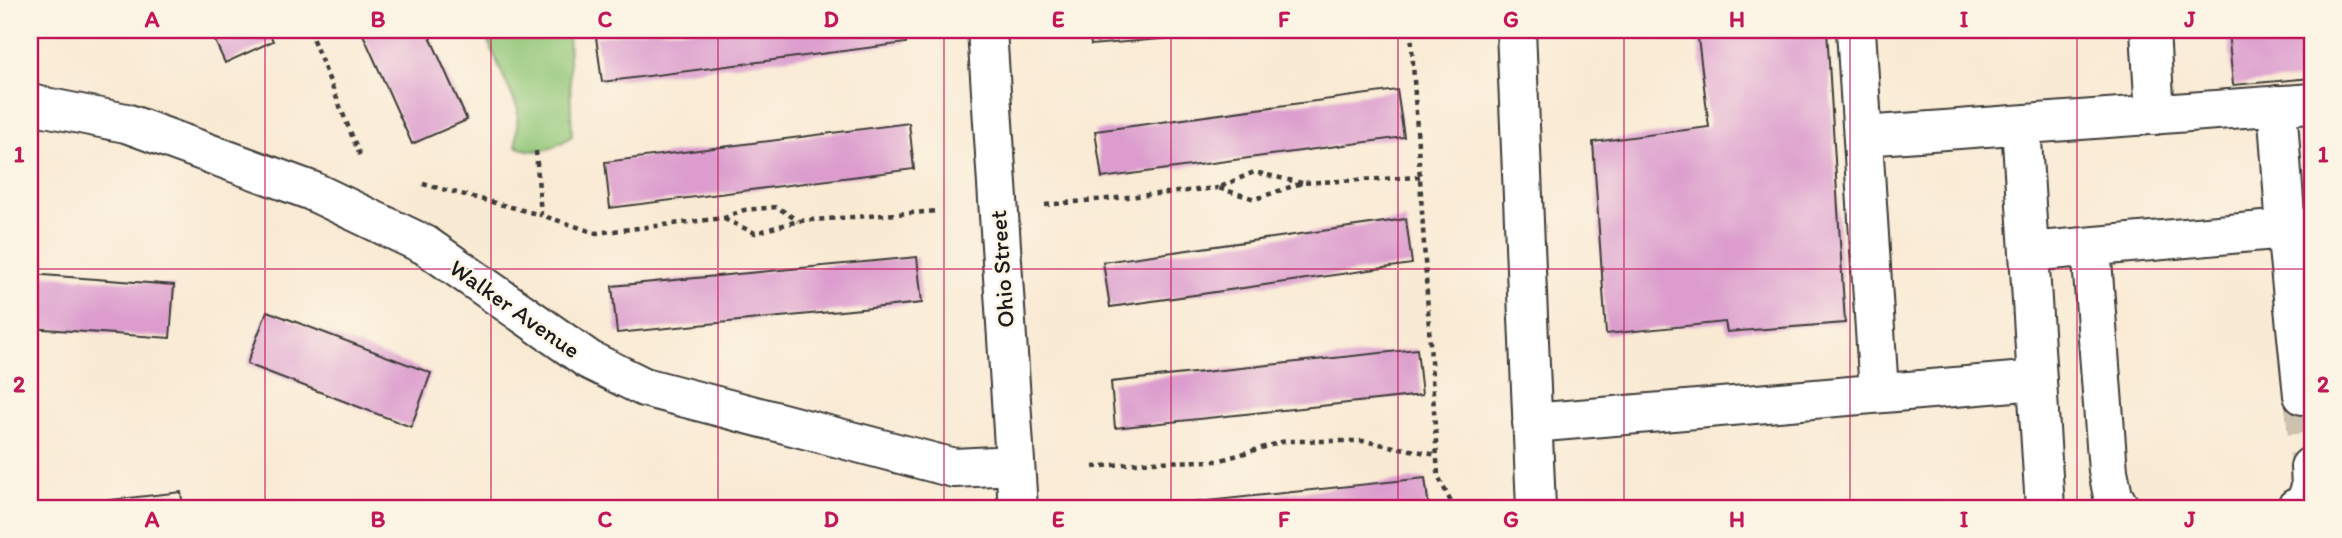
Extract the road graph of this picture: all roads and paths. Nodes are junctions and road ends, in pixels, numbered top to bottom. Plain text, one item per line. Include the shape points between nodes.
1 (309, 30) edge
2 (987, 30) edge
3 (1411, 30) edge
4 (1516, 30) edge
5 (1856, 30) edge
6 (2150, 30) edge
7 (30, 104) edge
8 (2295, 104) edge
9 (2171, 114) junction
10 (2021, 125) junction
11 (1863, 136) junction
12 (536, 151) dead end
13 (361, 158) dead end
14 (1420, 177) junction
15 (1302, 183) junction
16 (422, 184) dead end
17 (1218, 188) junction
18 (1045, 205) dead end
19 (939, 211) dead end
20 (541, 215) junction
21 (724, 218) junction
22 (798, 222) junction
23 (2286, 229) junction
24 (2091, 247) junction
25 (2029, 252) junction
26 (2037, 380) junction
27 (1878, 393) junction
28 (2303, 395) tunnel mouth
29 (1532, 423) junction
30 (1437, 455) junction
31 (1015, 465) junction
32 (1093, 467) dead end
33 (2310, 467) dead end
34 (1017, 508) edge
35 (1454, 508) edge
36 (1536, 508) edge
37 (2045, 508) edge
38 (2120, 508) edge
39 (2296, 508) edge

1 - 13 path
2 - 31 street, Ohio Street
3 - 14 path
4 - 29 street
5 - 11 street
6 - 9 street
7 - 31 street, Walker Avenue via 126,123 312,191 425,245 589,360 644,387 954,468
8 - 9 street
8 - 23 street
9 - 10 street
10 - 11 street
10 - 25 street
11 - 27 street
12 - 20 path
14 - 15 path
14 - 30 path
15 - 17 path via 1255,199
15 - 17 path via 1254,172
16 - 20 path
17 - 18 path
19 - 22 path
20 - 21 path via 596,233
21 - 22 path via 755,233
21 - 22 path via 777,207
23 - 24 street
23 - 28 street
24 - 25 street
24 - 38 street via 2108,471
25 - 26 street
26 - 27 street
26 - 37 street
27 - 29 street
29 - 36 street
30 - 32 path via 1363,440 1284,441 1218,461
30 - 35 path via 1438,476
31 - 34 street, Ohio Street
33 - 39 street via 2311,487 2305,504

